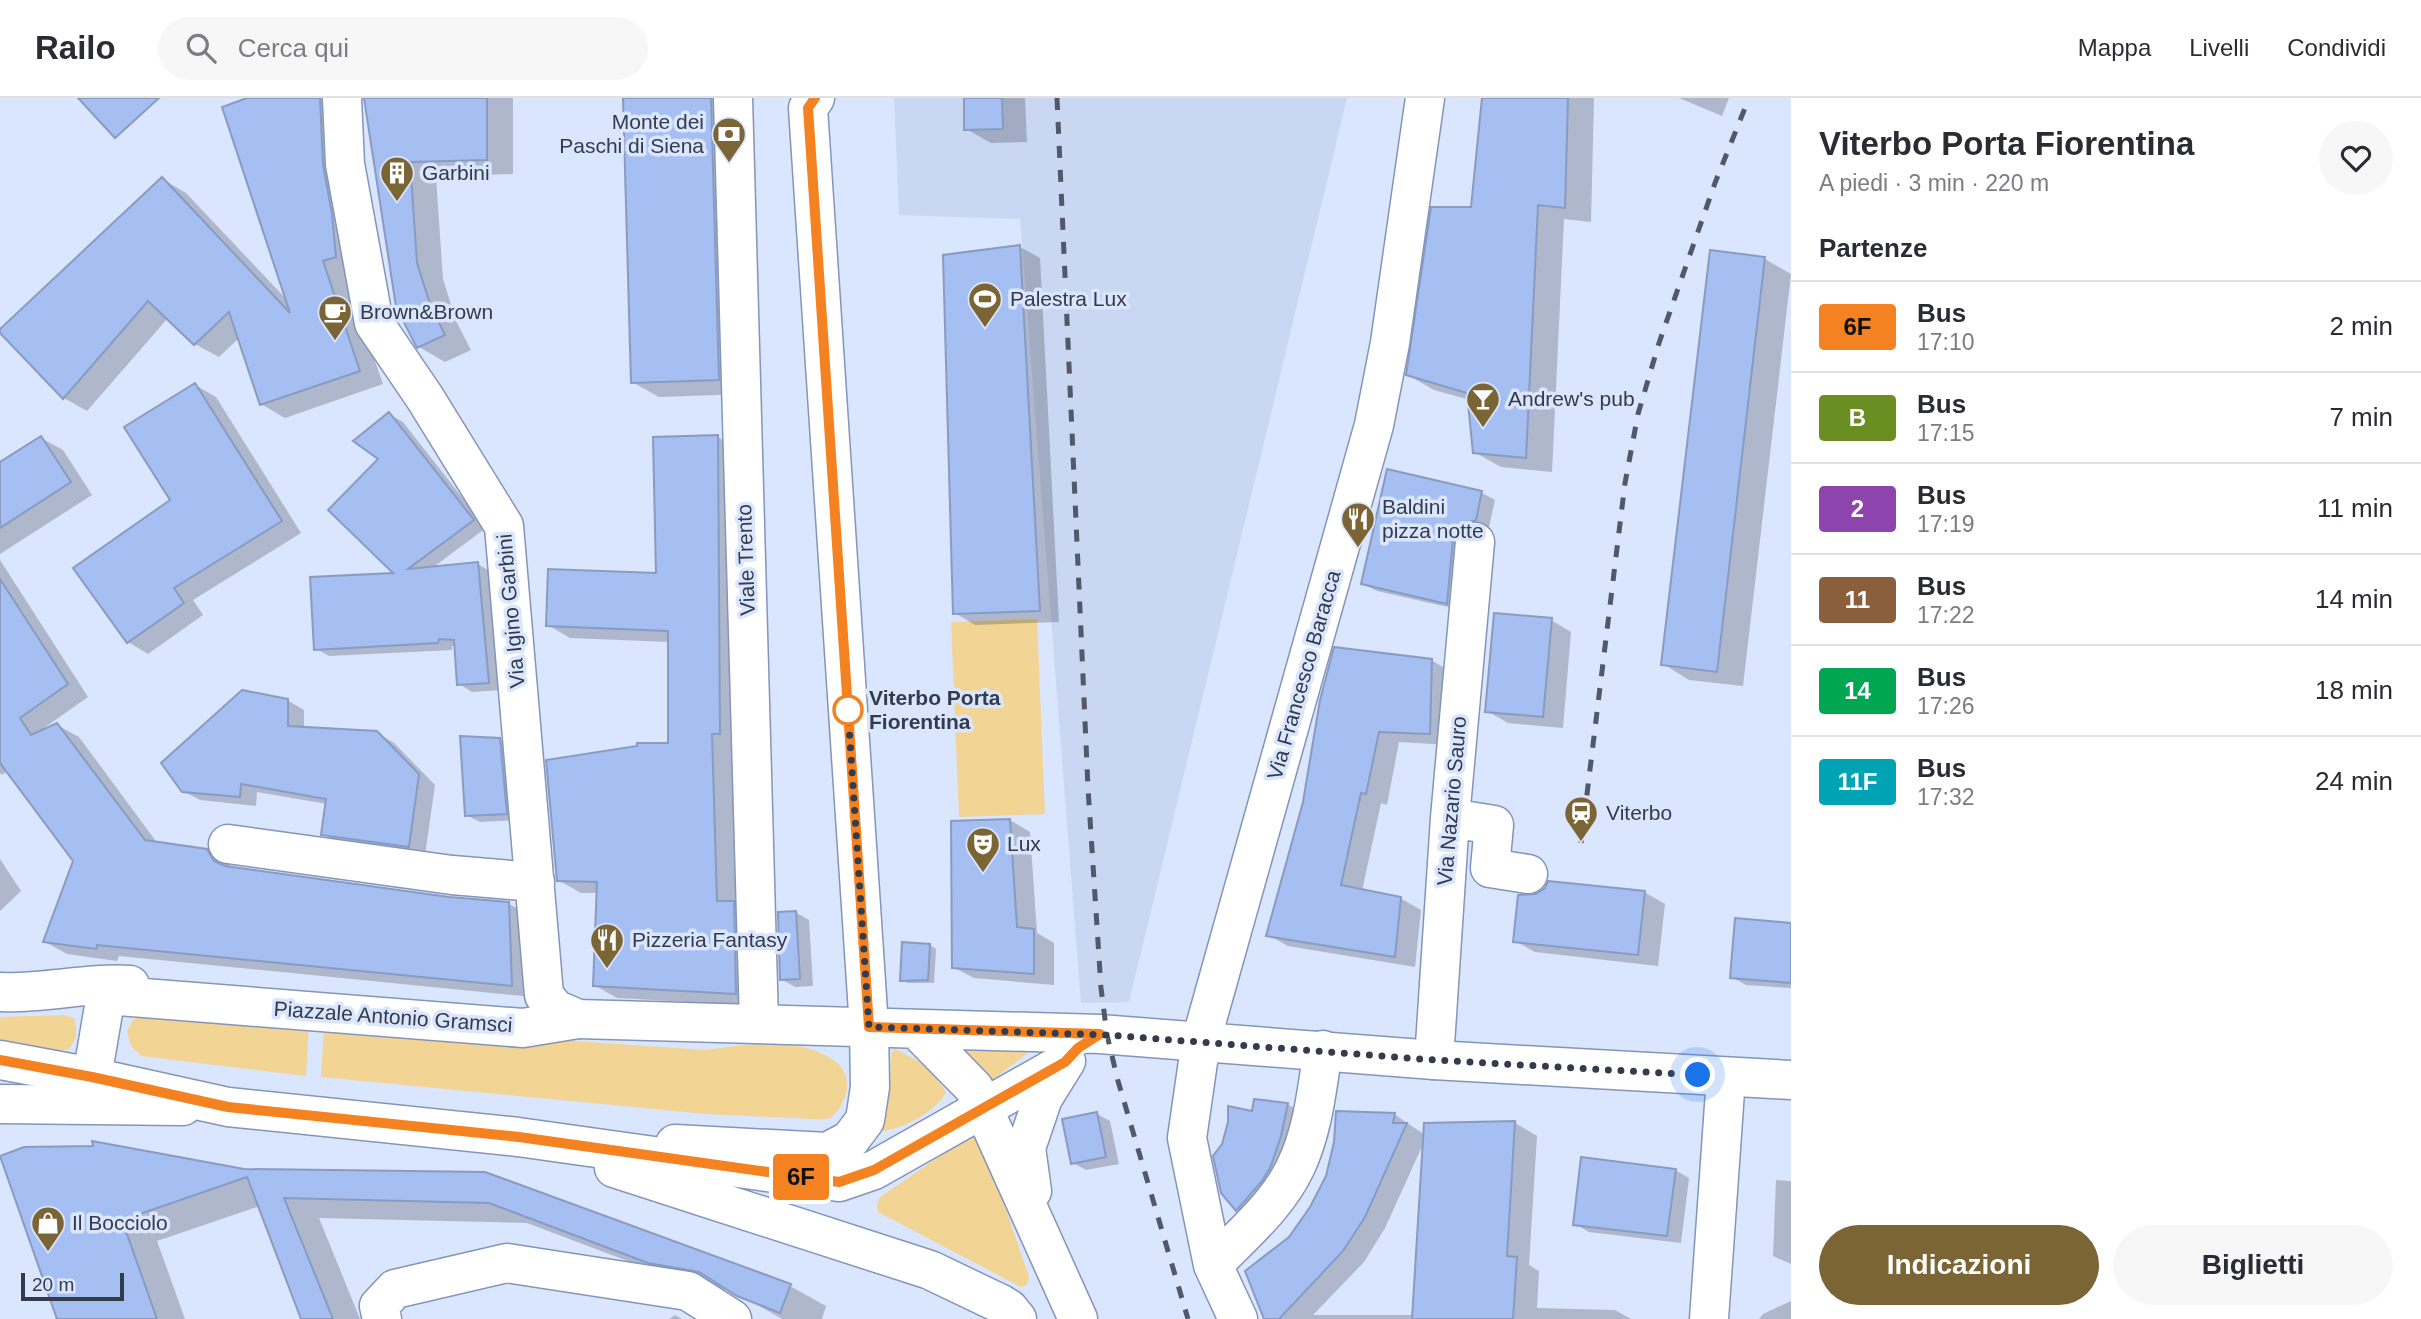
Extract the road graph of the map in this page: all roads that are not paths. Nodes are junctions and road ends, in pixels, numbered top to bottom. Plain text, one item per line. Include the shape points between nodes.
1 (342, 98) edge
2 (733, 98) edge
3 (1425, 98) edge
4 (811, 103) edge
5 (1475, 542) dead end
6 (1450, 818) junction
7 (228, 844) dead end
8 (1528, 874) dead end
9 (535, 882) junction
10 (0, 992) edge
11 (544, 995) junction
12 (578, 1018) junction
13 (759, 1023) junction
14 (806, 1025) junction
15 (869, 1027) junction
16 (916, 1029) junction
17 (1100, 1034) junction
18 (1201, 1041) junction
19 (1323, 1050) junction
20 (0, 1060) edge
21 (1434, 1060) junction
22 (1065, 1062) junction
23 (92, 1077) junction
24 (1726, 1077) junction
25 (1791, 1080) edge
26 (870, 1087) junction
27 (0, 1104) edge
28 (984, 1106) junction
29 (228, 1107) junction
30 (519, 1137) junction
31 (1036, 1222) junction
32 (1213, 1265) junction
33 (382, 1319) edge
34 (732, 1319) edge
35 (1017, 1319) edge
36 (1078, 1319) edge
37 (1238, 1319) edge
38 (1709, 1319) edge

1 - 9 main road, Via Igino Garbini via 345,163 374,323 504,526
2 - 13 main road, Viale Trento
3 - 18 main road, Via Francesco Baracca via 1374,425
4 - 15 main road
5 - 6 main road, Via Nazario Sauro
6 - 8 main road via 1494,825 1490,868
6 - 21 main road, Via Nazario Sauro
7 - 9 main road
9 - 11 main road, Via Igino Garbini
10 - 11 main road, Piazzale Antonio Gramsci via 110,983 526,1009
11 - 12 main road via 555,1009
12 - 13 main road, Piazzale Antonio Gramsci
12 - 23 main road, Piazzale Antonio Gramsci via 523,1028 106,995
13 - 14 main road, Piazzale Antonio Gramsci
14 - 15 main road, Piazzale Antonio Gramsci
14 - 26 main road via 855,1057
15 - 16 main road, Piazzale Antonio Gramsci
15 - 26 main road
16 - 17 main road, Piazzale Antonio Gramsci
16 - 28 main road via 974,1088
17 - 18 main road, Piazzale Antonio Gramsci
17 - 22 main road
18 - 19 main road, Piazzale Antonio Gramsci
18 - 32 main road, Via Francesco Baracca via 1187,1138
19 - 21 main road, Piazzale Antonio Gramsci
19 - 32 main road via 1314,1114 1296,1167 1266,1211
20 - 23 main road
21 - 24 main road, Piazzale Antonio Gramsci
22 - 28 main road
22 - 31 main road via 1043,1098 1026,1148
23 - 29 main road
24 - 25 main road, Piazzale Antonio Gramsci
24 - 38 main road
26 - 30 main road via 865,1120 850,1140 827,1152
27 - 29 main road
28 - 30 main road via 874,1170 839,1182
28 - 31 main road
29 - 30 main road
30 - 35 main road via 930,1270 1001,1304
31 - 36 main road
32 - 37 main road, Via Francesco Baracca
33 - 34 main road via 379,1306 395,1289 507,1263 688,1291

